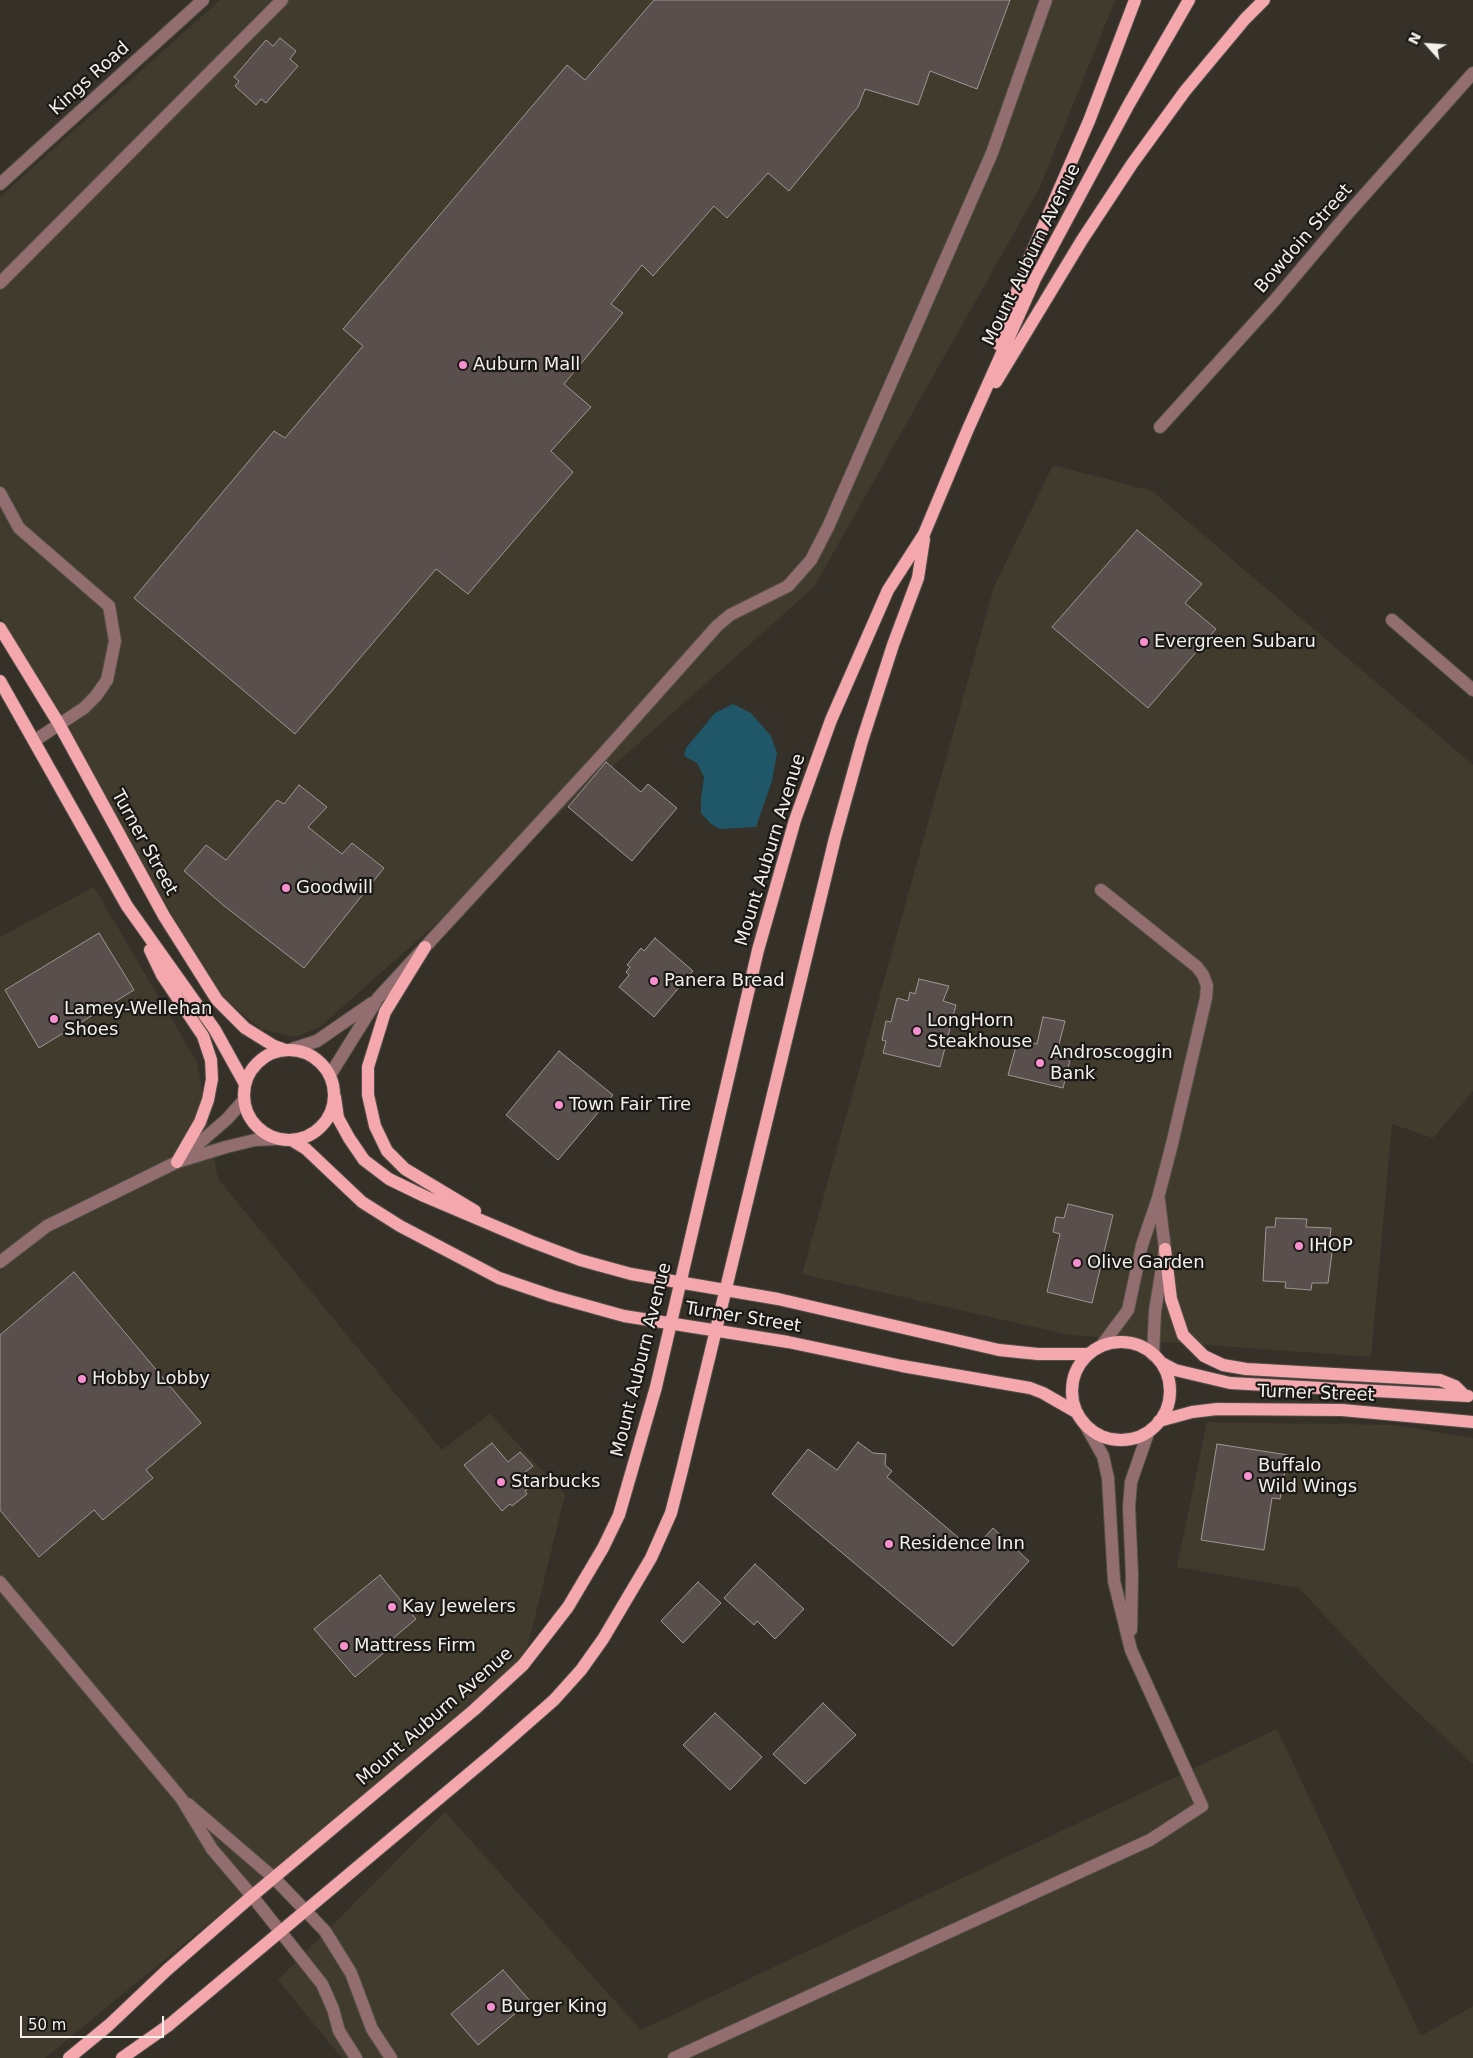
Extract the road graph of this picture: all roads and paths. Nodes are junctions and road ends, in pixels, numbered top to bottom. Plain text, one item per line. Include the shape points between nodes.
1 (203, 0) edge
2 (282, 0) edge
3 (1046, 0) edge
4 (1135, 0) edge
5 (1189, 0) edge
6 (1264, 0) edge
7 (1473, 73) edge
8 (0, 184) edge
9 (0, 283) edge
10 (1160, 427) dead end
11 (968, 429) junction
12 (0, 493) edge
13 (924, 534) junction
14 (1392, 620) dead end
15 (0, 628) edge
16 (0, 681) edge
17 (1473, 690) edge
18 (59, 724) junction
19 (34, 741) junction
20 (1101, 890) dead end
21 (127, 906) junction
22 (425, 947) junction
23 (378, 998) junction
24 (289, 1050) junction
25 (330, 1075) junction
26 (245, 1084) junction
27 (335, 1097) junction
28 (244, 1100) junction
29 (275, 1139) junction
30 (293, 1141) junction
31 (177, 1162) junction
32 (1158, 1198) junction
33 (530, 1241) junction
34 (1165, 1248) junction
35 (0, 1262) edge
36 (680, 1282) junction
37 (727, 1290) junction
38 (670, 1323) junction
39 (717, 1331) junction
40 (1102, 1345) junction
41 (1088, 1354) junction
42 (1157, 1359) junction
43 (1469, 1396) edge
44 (1076, 1412) junction
45 (1159, 1421) junction
46 (1473, 1422) edge
47 (1086, 1426) junction
48 (1148, 1434) junction
49 (0, 1582) edge
50 (1131, 1650) junction
51 (181, 1798) junction
52 (274, 1878) junction
53 (252, 1896) junction
54 (304, 1911) junction
55 (279, 1931) junction
56 (69, 2058) edge
57 (122, 2058) edge
58 (356, 2058) edge
59 (391, 2058) edge
60 (674, 2058) edge

1 - 8 street, Kings Road
2 - 9 street
3 - 22 street via 992,154 811,560 788,586 730,615 717,626
4 - 11 main road via 1089,121 1026,266
5 - 11 main road, Mount Auburn Avenue via 1064,223
6 - 11 main road via 1185,91 1132,164 1082,240
7 - 10 street, Bowdoin Street via 1274,302
11 - 13 main road, Mount Auburn Avenue
12 - 18 street via 19,528 109,606 115,641 107,680 84,708
13 - 36 main road, Mount Auburn Avenue via 888,590 831,720 795,820 758,950
13 - 37 main road, Mount Auburn Avenue via 918,578 887,662 835,838
14 - 17 street
15 - 18 main road, Turner Street
16 - 19 main road
18 - 19 street
18 - 24 main road, Turner Street via 164,916 217,1000 245,1028 274,1046
19 - 21 main road
20 - 32 street via 1197,966 1207,986
21 - 26 main road via 215,1030
21 - 31 main road via 162,974 202,1036 211,1060 208,1100 200,1122
22 - 23 street
22 - 33 main road via 385,1012 370,1060 368,1096 375,1126 388,1151 405,1169
23 - 24 street via 317,1041
23 - 25 street
24 - 25 main road, Turner Street via 311,1055
24 - 26 main road, Turner Street via 268,1054 257,1062
25 - 27 main road, Turner Street
26 - 28 main road, Turner Street
27 - 30 main road, Turner Street via 328,1118 316,1132
27 - 33 main road, Turner Street via 338,1118 349,1138 364,1160 389,1179
28 - 29 main road, Turner Street via 253,1122
28 - 31 street
29 - 30 main road, Turner Street
29 - 31 street via 254,1140
30 - 38 main road, Turner Street via 306,1149 362,1202 400,1226 499,1278 624,1316
31 - 35 street via 47,1226
32 - 34 street
32 - 40 street via 1142,1245 1128,1310
33 - 36 main road, Turner Street via 597,1265
34 - 42 street via 1155,1311
34 - 43 main road via 1171,1300 1183,1334 1210,1359 1246,1370 1440,1380
36 - 37 main road, Turner Street
36 - 38 main road, Mount Auburn Avenue
37 - 39 main road, Mount Auburn Avenue
37 - 41 main road, Turner Street via 998,1350
38 - 39 main road, Turner Street
38 - 52 main road, Mount Auburn Avenue via 656,1387 619,1515 568,1607 522,1666
39 - 44 main road, Turner Street via 1030,1388
39 - 54 main road, Mount Auburn Avenue via 671,1513 651,1558 581,1670 554,1700 497,1750
40 - 41 main road
40 - 42 main road via 1120,1342 1145,1348
41 - 44 main road via 1080,1363 1072,1386
42 - 43 main road, Turner Street via 1192,1375 1230,1383
42 - 45 main road via 1169,1382 1169,1402
44 - 47 main road
45 - 46 main road, Turner Street via 1192,1412 1226,1409 1342,1410
45 - 48 main road
47 - 48 main road via 1110,1439 1127,1440
47 - 50 street via 1102,1456 1108,1478 1114,1581
48 - 50 street via 1131,1482 1129,1507
49 - 51 street
50 - 60 street via 1202,1806 1150,1840
51 - 52 street
51 - 53 street via 212,1849
52 - 53 main road, Mount Auburn Avenue
52 - 54 street
53 - 55 street
53 - 56 main road, Mount Auburn Avenue
54 - 55 main road, Mount Auburn Avenue
54 - 59 street via 325,1931 351,1973 372,2029
55 - 57 main road, Mount Auburn Avenue via 169,2025
55 - 58 street via 322,1984 338,2031

